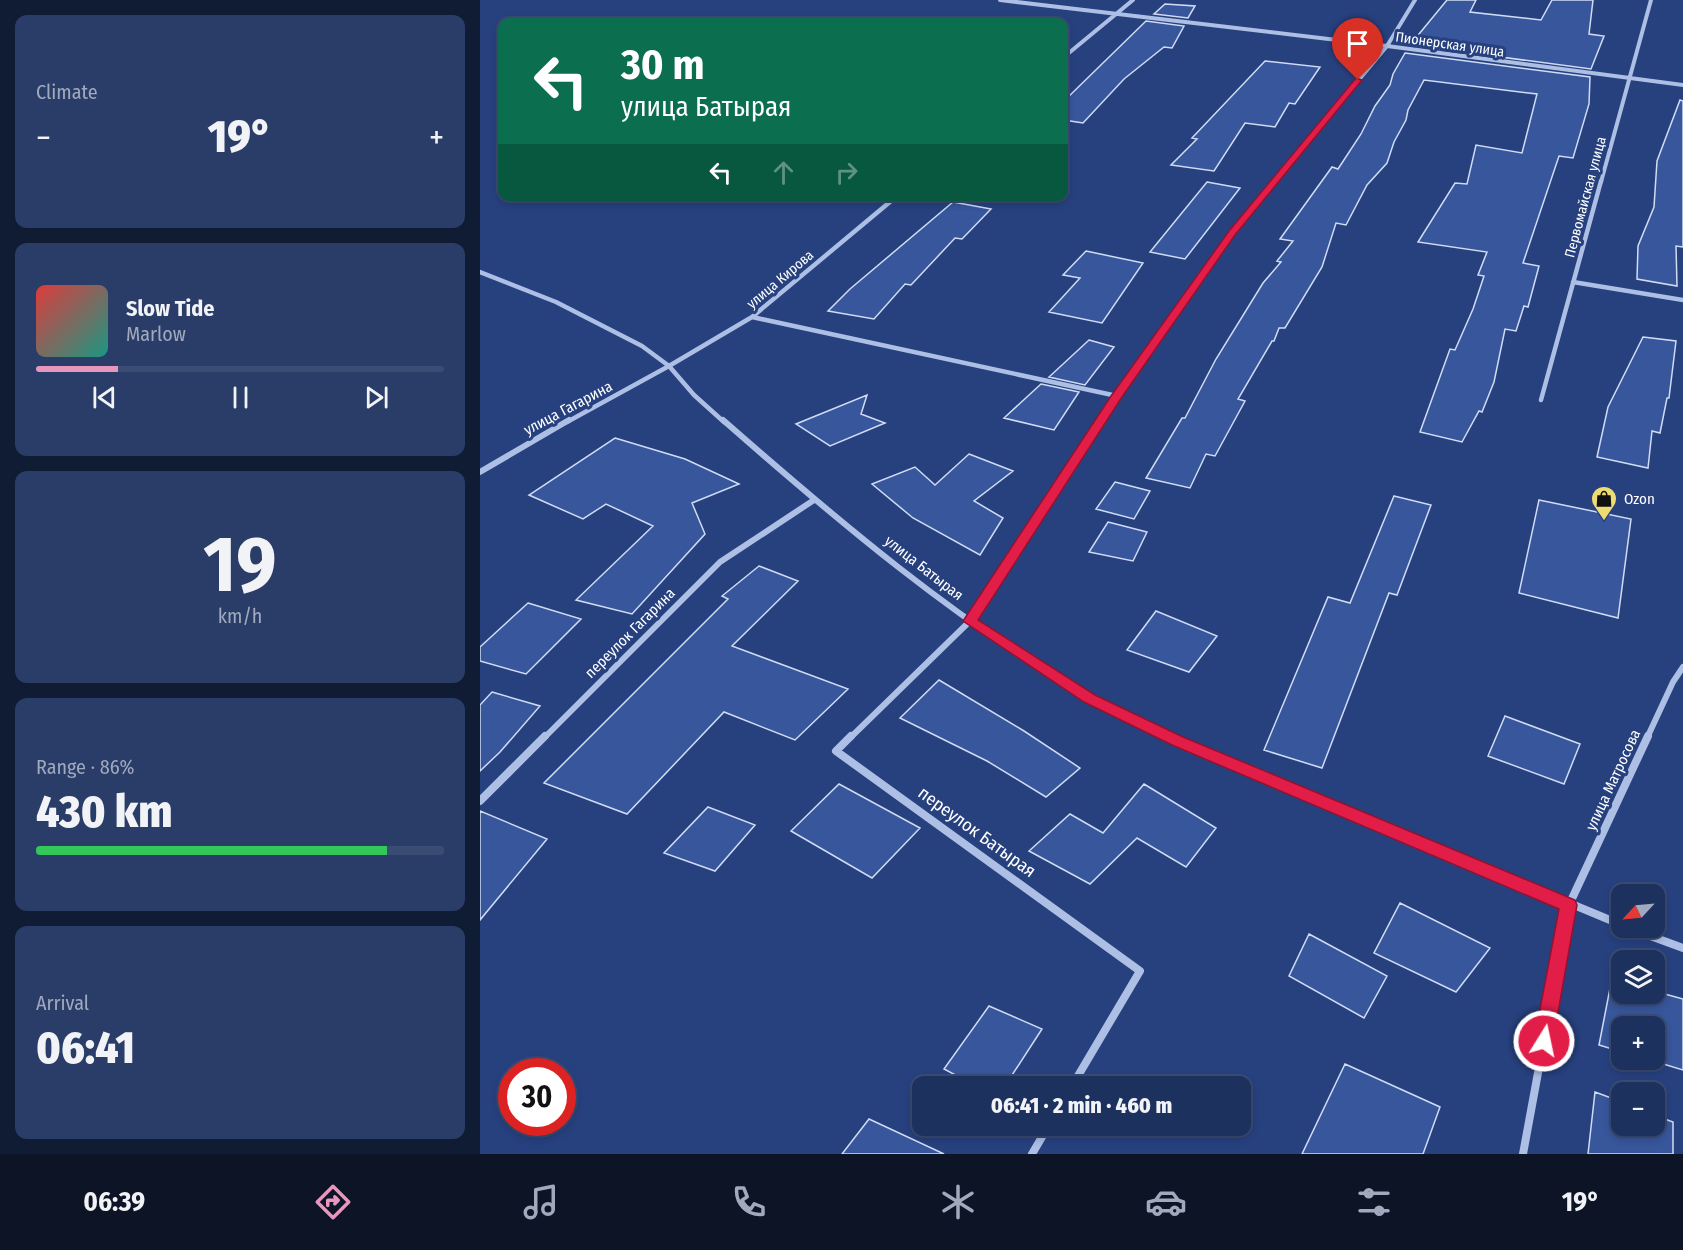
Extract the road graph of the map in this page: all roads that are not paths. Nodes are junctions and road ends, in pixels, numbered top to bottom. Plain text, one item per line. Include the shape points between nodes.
1 (1000, 0) edge
2 (1133, 0) edge
3 (1415, 0) edge
4 (1651, 0) edge
5 (1117, 14) junction
6 (1387, 46) junction
7 (1068, 54) edge
8 (1628, 78) junction
9 (1683, 84) edge
10 (891, 201) edge
11 (480, 272) edge
12 (1573, 282) junction
13 (1683, 300) edge
14 (752, 318) junction
15 (669, 366) junction
16 (1117, 396) junction
17 (1541, 400) dead end
18 (480, 472) edge
19 (814, 500) junction
20 (970, 621) junction
21 (1683, 667) edge
22 (480, 801) edge
23 (1569, 905) junction
24 (1611, 921) edge
25 (1656, 938) edge
26 (1683, 948) edge
27 (1078, 1076) edge
28 (1043, 1136) edge
29 (1032, 1154) edge
30 (1523, 1154) edge

1 - 5 street, Пионерская улица
2 - 5 street
3 - 6 street
4 - 8 street, Первомайская улица
5 - 6 street, Пионерская улица
5 - 7 street
6 - 8 street, Пионерская улица
6 - 16 street via 1232,233
8 - 9 street, Пионерская улица
8 - 12 street, Первомайская улица
10 - 14 street, улица Кирова
11 - 15 street, улица Батырая via 556,302 642,346
12 - 13 street
12 - 17 street, Первомайская улица
14 - 15 street, улица Кирова
14 - 16 street
15 - 18 street, улица Гагарина
15 - 19 street, улица Батырая via 694,394
16 - 20 street
19 - 20 street, улица Батырая
19 - 22 street, переулок Гагарина via 720,562
20 - 23 street, улица Батырая via 1089,699 1177,741
20 - 27 street, переулок Батырая via 836,751 1140,971
21 - 23 street, улица Матросова
23 - 24 street, улица Батырая
23 - 30 street, улица Матросова
25 - 26 street
28 - 29 street

